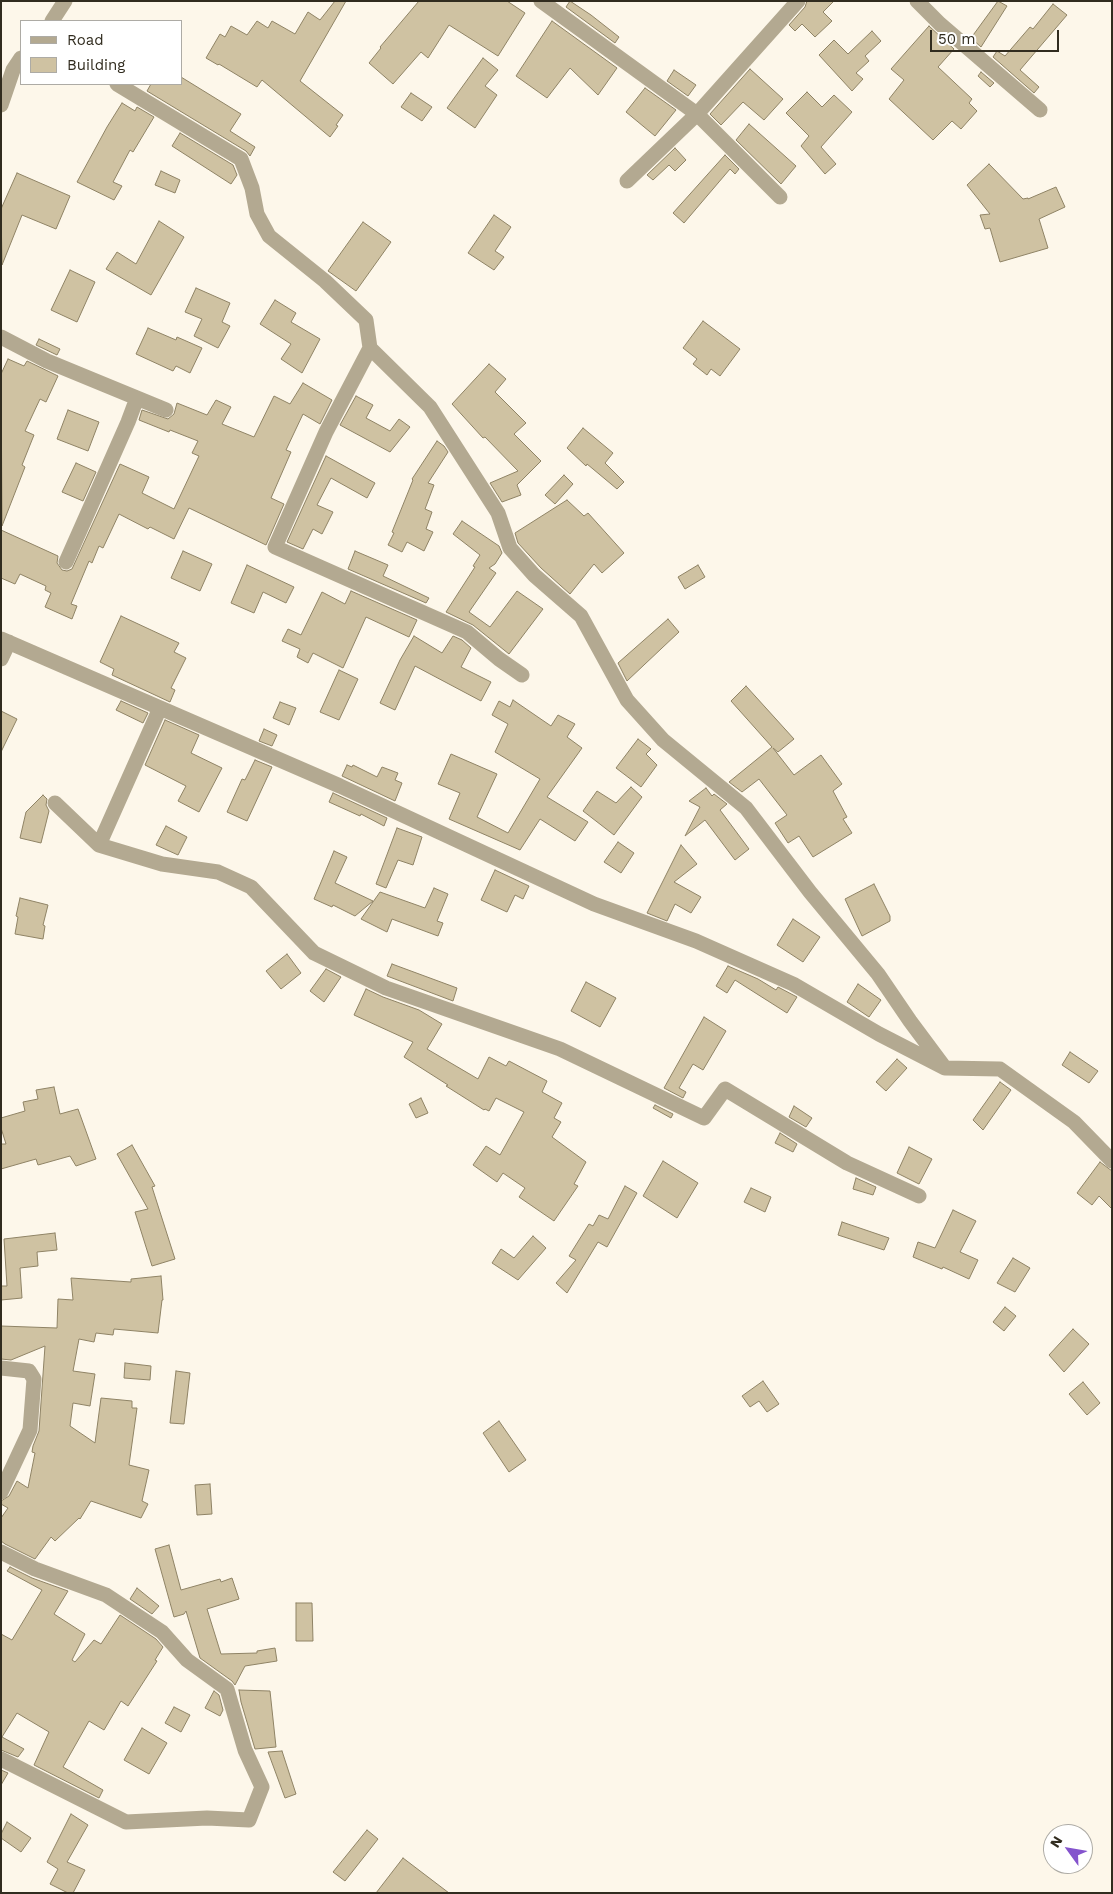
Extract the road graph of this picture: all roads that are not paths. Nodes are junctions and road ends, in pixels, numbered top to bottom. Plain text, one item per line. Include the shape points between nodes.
1 (64, 1) edge
2 (540, 1) edge
3 (798, 1) edge
4 (917, 1) edge
5 (53, 20) edge
6 (20, 60) edge
7 (119, 85) edge
8 (1, 105) edge
9 (1040, 110) dead end
10 (697, 114) junction
11 (627, 181) dead end
12 (780, 197) dead end
13 (1, 337) edge
14 (370, 348) junction
15 (137, 398) junction
16 (166, 410) dead end
17 (66, 562) dead end
18 (5, 640) edge
19 (1, 660) edge
20 (522, 675) dead end
21 (160, 708) junction
22 (55, 803) dead end
23 (99, 845) junction
24 (945, 1068) junction
25 (1112, 1161) edge
26 (919, 1196) dead end
27 (1, 1368) edge
28 (1, 1492) edge
29 (1, 1552) edge
30 (1, 1759) edge

1 - 5 street
2 - 10 street
3 - 10 street
4 - 9 street
6 - 8 street
7 - 14 street via 241,159 257,214 269,236 325,281 366,320
10 - 11 street
10 - 12 street
13 - 15 street via 47,361
14 - 20 street via 326,432 275,547 467,632
14 - 24 street via 430,407 498,513 510,548 581,616 627,700 663,740 746,808 878,974
15 - 16 street
15 - 17 street
18 - 19 street
18 - 21 street
21 - 23 street
21 - 24 street via 340,786 594,904 696,941 793,984
22 - 23 street
23 - 26 street via 162,864 218,872 251,887 314,953 386,988 560,1049 704,1118 725,1089 847,1163
24 - 25 street via 1000,1069 1074,1122
27 - 28 street via 28,1371 34,1380 30,1430
29 - 30 street via 35,1570 106,1595 162,1632 187,1660 227,1689 245,1750 262,1787 249,1820 207,1818 126,1822

